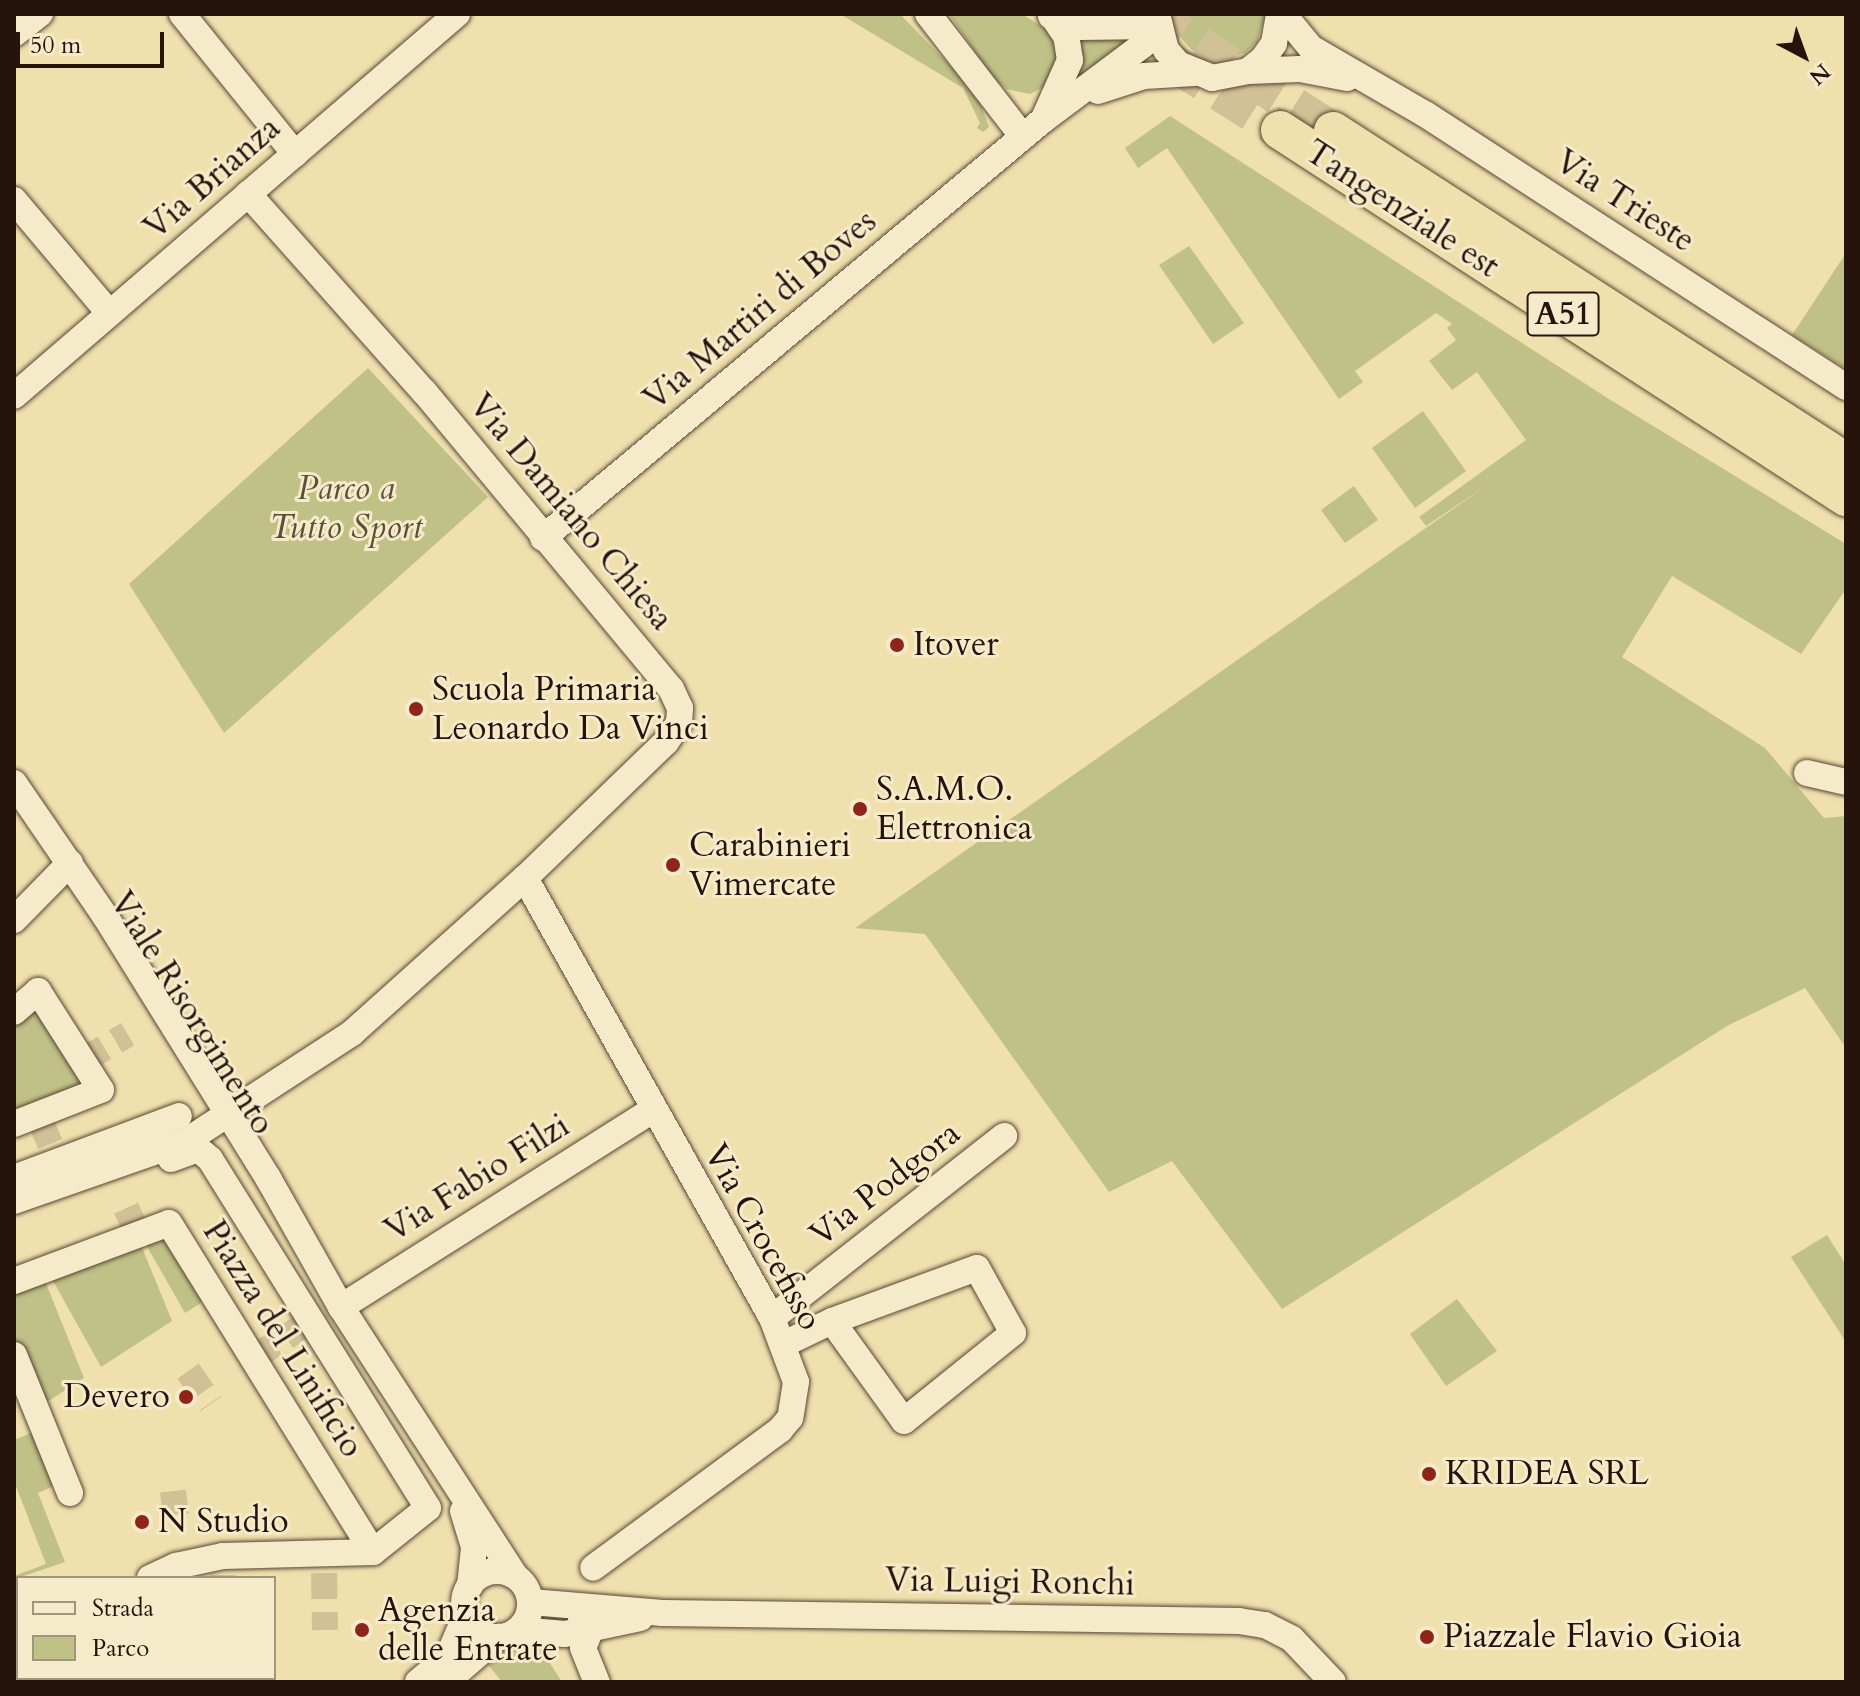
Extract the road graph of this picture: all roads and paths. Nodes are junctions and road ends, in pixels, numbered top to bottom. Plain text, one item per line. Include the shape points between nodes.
1 (40, 14) edge
2 (182, 14) edge
3 (457, 14) edge
4 (928, 14) edge
5 (1281, 14) edge
6 (1051, 16) edge
7 (1157, 24) edge
8 (14, 34) edge
9 (1248, 71) junction
10 (1194, 73) junction
11 (1363, 80) junction
12 (1075, 99) junction
13 (1043, 120) junction
14 (1280, 130) tunnel mouth
15 (1333, 131) tunnel mouth
16 (1023, 137) junction
17 (295, 154) junction
18 (248, 194) junction
19 (14, 200) edge
20 (109, 313) junction
21 (1846, 387) edge
22 (14, 396) edge
23 (1846, 462) edge
24 (1846, 497) edge
25 (543, 538) junction
26 (1807, 773) dead end
27 (1846, 782) edge
28 (14, 783) edge
29 (51, 877) junction
30 (525, 878) junction
31 (14, 920) edge
32 (14, 1012) edge
33 (651, 1111) junction
34 (222, 1115) junction
35 (179, 1116) dead end
36 (30, 1119) edge
37 (1004, 1136) dead end
38 (14, 1178) edge
39 (14, 1201) edge
40 (14, 1220) edge
41 (14, 1281) edge
42 (341, 1307) junction
43 (772, 1318) junction
44 (832, 1321) junction
45 (784, 1344) junction
46 (14, 1355) edge
47 (458, 1492) junction
48 (70, 1493) dead end
49 (373, 1552) junction
50 (593, 1568) dead end
51 (154, 1576) edge
52 (515, 1576) junction
53 (470, 1586) junction
54 (531, 1602) junction
55 (565, 1608) junction
56 (663, 1613) junction
57 (466, 1615) junction
58 (590, 1631) junction
59 (508, 1634) junction
60 (418, 1682) edge
61 (446, 1682) edge
62 (597, 1682) edge
63 (1333, 1682) edge

1 - 8 street
2 - 17 street
3 - 17 street, Via Brianza
4 - 16 street
5 - 9 street, Via Trieste via 1274,43
5 - 11 street, Via Trieste via 1297,37
6 - 7 street via 1079,27
6 - 13 street, Via Martiri di Boves via 1066,36 1070,60
7 - 10 street via 1172,57
7 - 12 street, Via Martiri di Boves
9 - 10 street, Via Trieste via 1230,77
9 - 11 street, Via Trieste via 1300,69
10 - 12 street, Via Martiri di Boves via 1144,76
11 - 21 street, Via Trieste via 1425,114
12 - 13 street, Via Martiri di Boves
13 - 16 street, Via Martiri di Boves
14 - 24 highway, Tangenziale est / A51
15 - 23 highway, Tangenziale est / A51
16 - 25 street, Via Martiri di Boves
17 - 18 street, Via Brianza
18 - 20 street, Via Brianza
18 - 25 street, Via Damiano Chiesa via 424,392
19 - 20 street
20 - 22 street, Via Brianza
25 - 30 street, Via Damiano Chiesa via 671,689 680,708 679,723 666,742
26 - 27 street
28 - 29 street, Viale Risorgimento via 40,821
29 - 31 street
29 - 34 street, Viale Risorgimento
30 - 33 street, Via Crocefisso
30 - 34 street, Via Damiano Chiesa via 352,1033
32 - 36 street via 38,991 101,1090
33 - 42 street, Via Fabio Filzi
33 - 43 street, Via Crocefisso
34 - 39 street, Via Damiano Chiesa via 188,1140
34 - 42 street, Viale Risorgimento
35 - 38 street
37 - 43 street, Via Podgora
40 - 49 street via 198,1149 210,1159 428,1508
41 - 49 street, Piazza del Linificio via 169,1223
42 - 47 street, Viale Risorgimento
43 - 45 street, Via Crocefisso
44 - 44 street via 904,1421 1013,1333 977,1268
44 - 45 street
45 - 50 street, Via Crocefisso via 796,1382 786,1424
46 - 48 street
47 - 52 street, Viale Risorgimento
47 - 53 street, Viale Risorgimento via 474,1548
49 - 51 street via 325,1563 176,1566
52 - 53 street via 485,1573
52 - 54 street
53 - 57 street
54 - 55 street, Via Luigi Ronchi
54 - 59 street
55 - 56 street, Via Luigi Ronchi
55 - 58 street
56 - 58 street, Via Luigi Ronchi
56 - 63 street, Via Luigi Ronchi via 1239,1621 1265,1625 1292,1639
57 - 59 street via 478,1631
57 - 60 street via 448,1657
58 - 59 street, Via Luigi Ronchi
58 - 62 street via 583,1648
59 - 61 street

